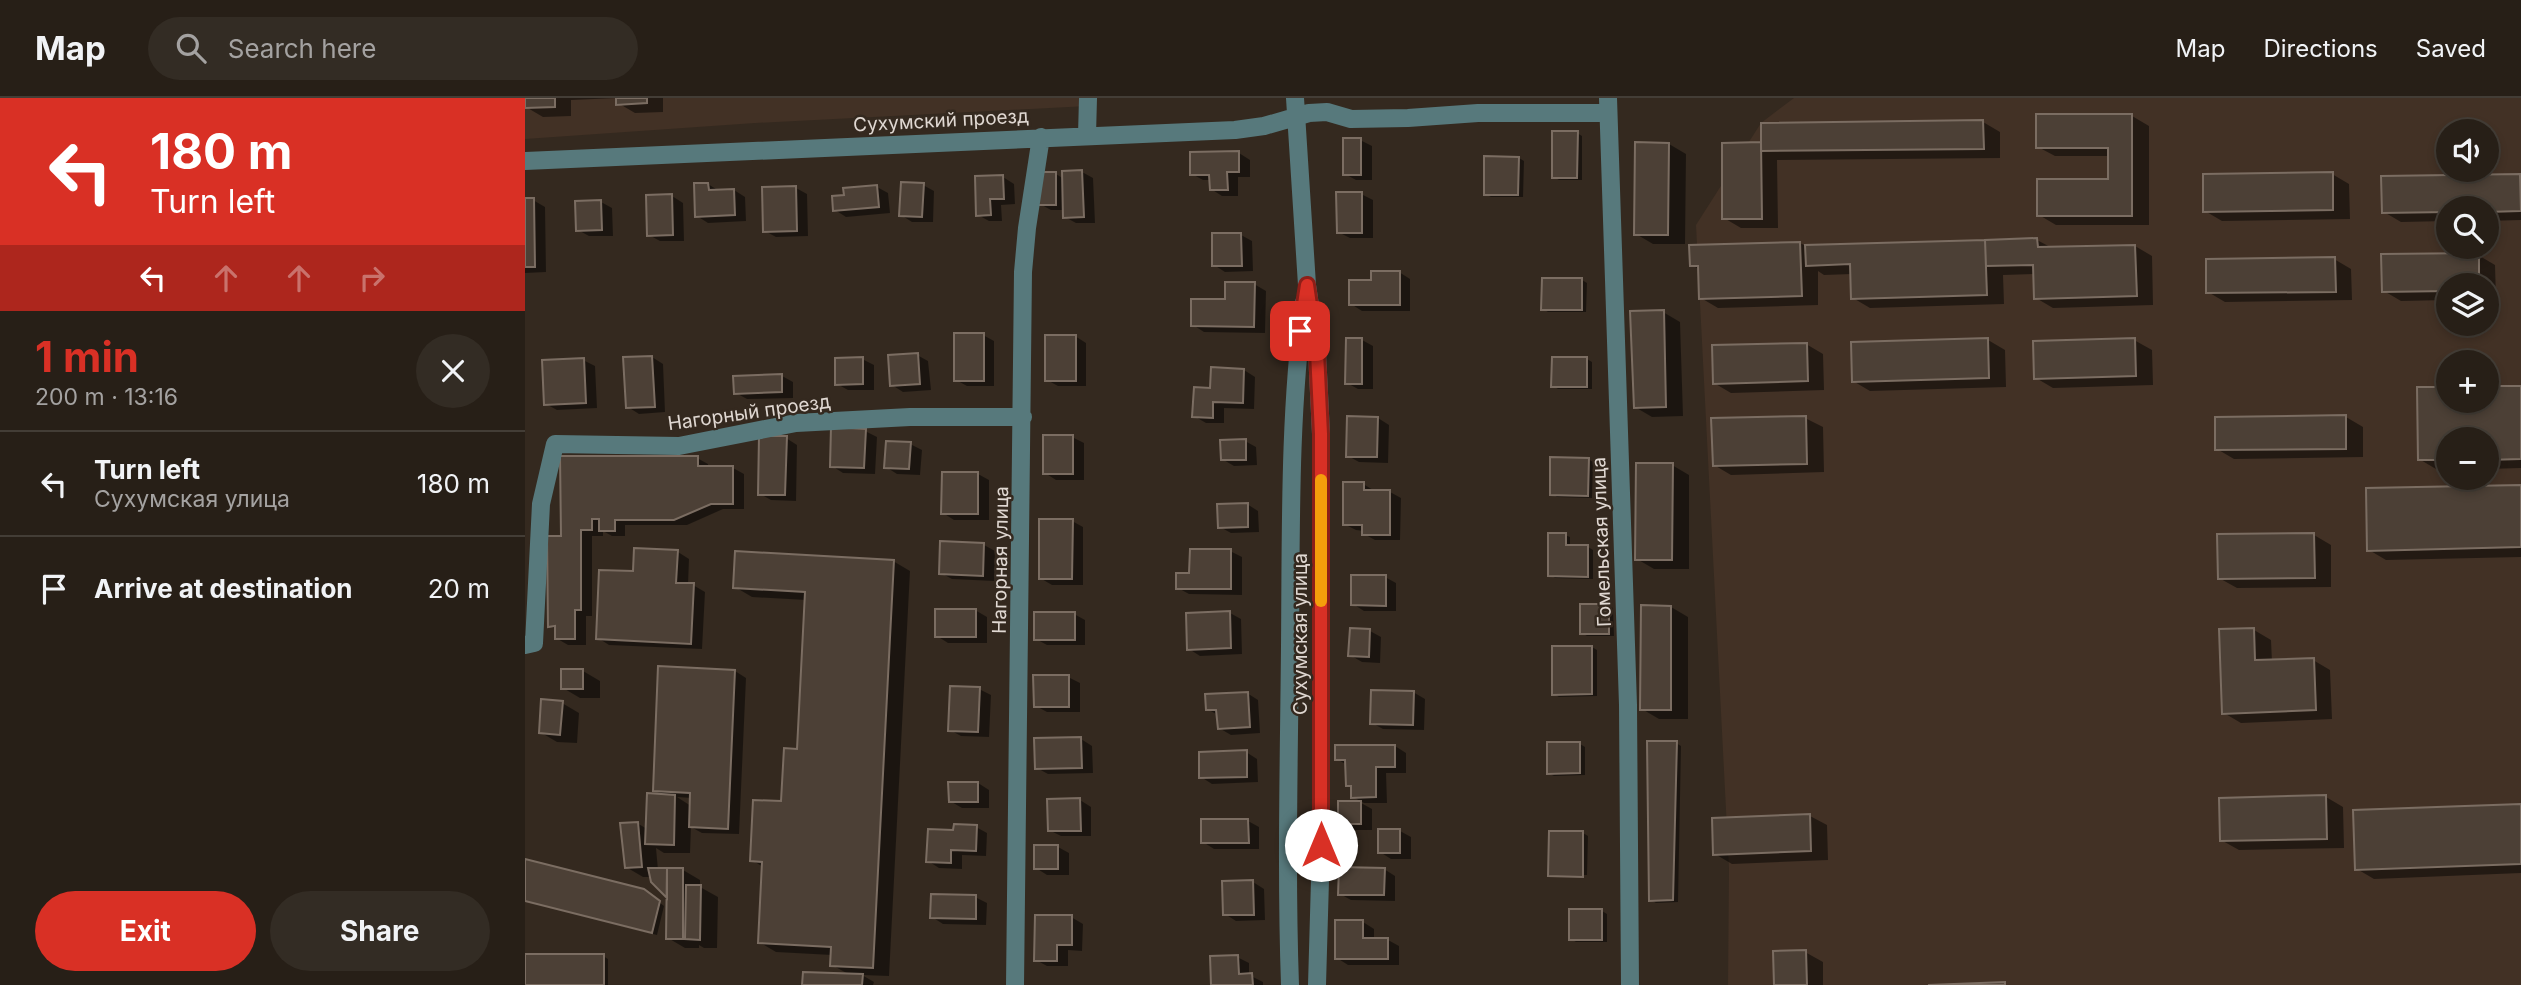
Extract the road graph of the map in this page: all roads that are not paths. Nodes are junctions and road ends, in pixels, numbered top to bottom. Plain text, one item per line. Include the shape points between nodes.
1 (1088, 98) edge
2 (1295, 98) edge
3 (1608, 105) edge
4 (1295, 118) junction
5 (1087, 135) junction
6 (1041, 137) junction
7 (525, 161) edge
8 (1307, 285) junction
9 (1023, 417) junction
10 (530, 644) edge
11 (1015, 985) edge
12 (1290, 985) edge
13 (1317, 985) edge
14 (1630, 985) edge

1 - 5 street
2 - 4 street, Сухумская улица
3 - 4 street, Сухумский проезд via 1408,118 1351,119 1327,112
3 - 14 street, Гомельская улица via 1628,705
4 - 5 street, Сухумский проезд via 1235,130
4 - 8 street, Сухумская улица
5 - 6 street, Сухумский проезд
6 - 7 street, Сухумский проезд
6 - 9 street, Нагорная улица via 1023,272
8 - 12 street, Сухумская улица via 1292,433
8 - 13 street, Сухумская улица via 1317,352 1321,434
9 - 10 street, Нагорный проезд via 796,423 678,446 555,444 541,504
9 - 11 street, Нагорная улица

